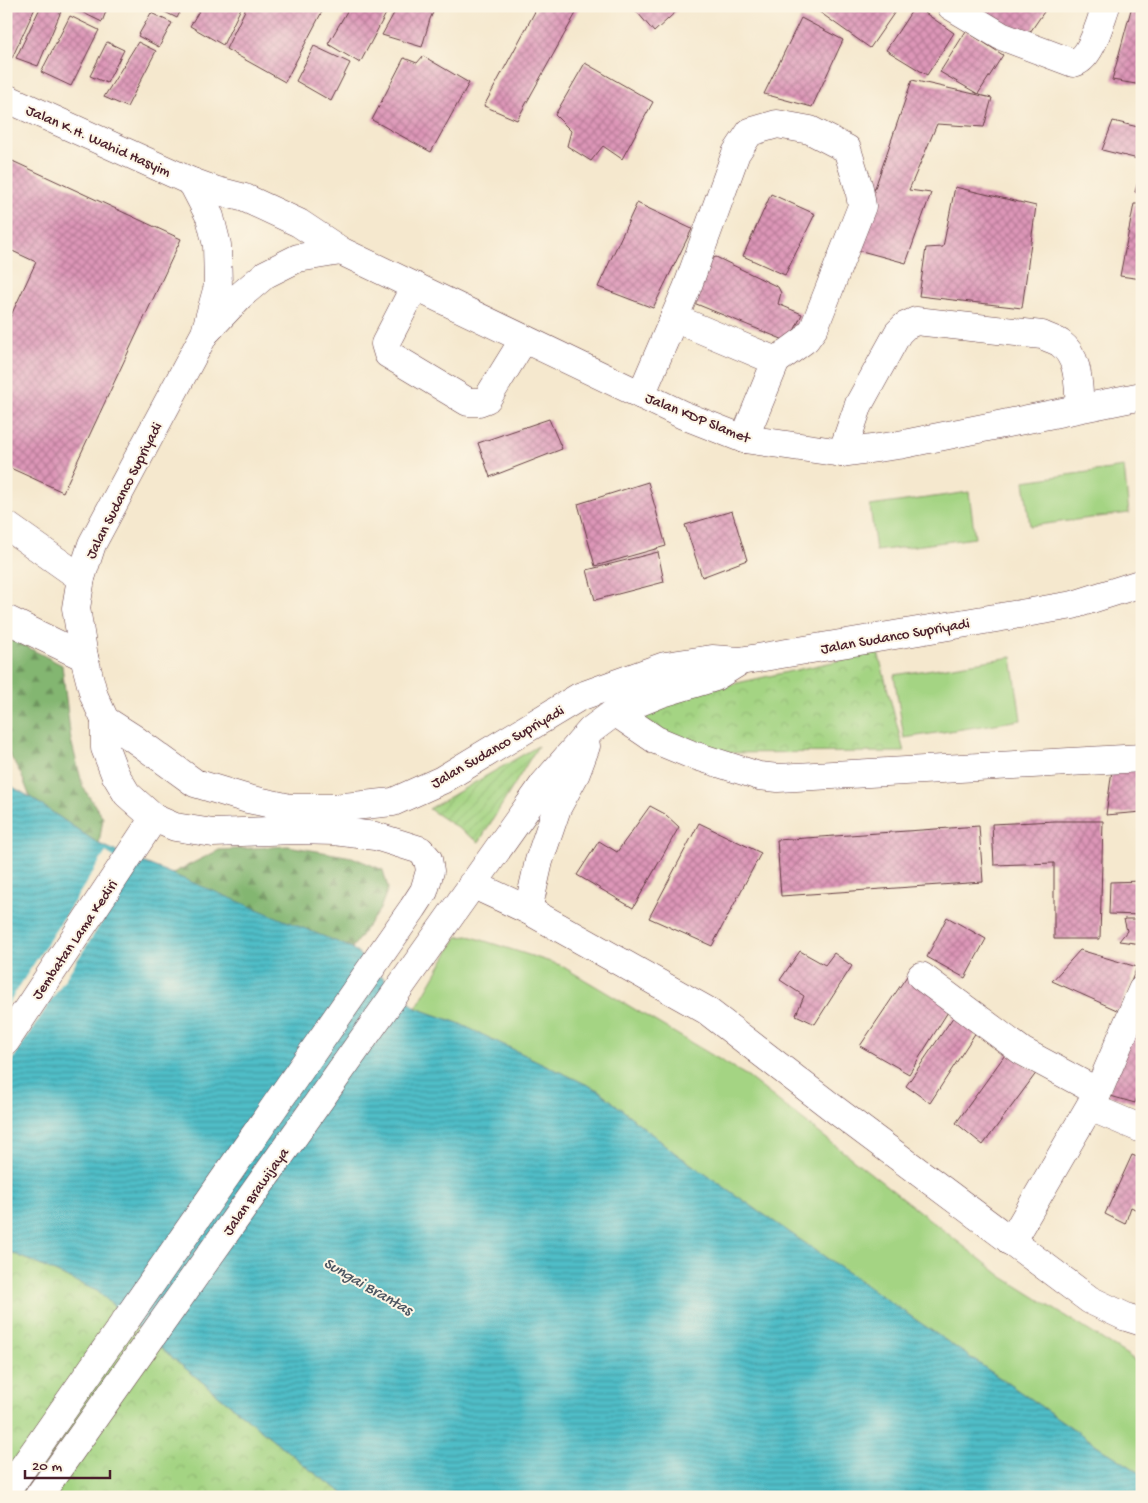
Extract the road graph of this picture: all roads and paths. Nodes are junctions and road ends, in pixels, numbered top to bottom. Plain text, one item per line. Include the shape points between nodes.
1 (951, 6) edge
2 (1106, 6) edge
3 (6, 98) edge
4 (192, 182) junction
5 (341, 251) junction
6 (415, 286) junction
7 (674, 318) junction
8 (205, 332) junction
9 (524, 339) junction
10 (776, 361) junction
11 (641, 395) junction
12 (1142, 396) edge
13 (1080, 408) junction
14 (744, 438) junction
15 (842, 453) junction
16 (6, 525) edge
17 (80, 578) junction
18 (1142, 583) edge
19 (6, 620) edge
20 (84, 657) junction
21 (740, 661) junction
22 (615, 712) junction
23 (105, 720) junction
24 (591, 730) junction
25 (1142, 758) edge
26 (154, 818) junction
27 (472, 884) junction
28 (528, 910) junction
29 (921, 976) dead end
30 (1142, 990) edge
31 (6, 1041) edge
32 (1094, 1100) junction
33 (1142, 1128) edge
34 (1011, 1242) junction
35 (1142, 1322) edge
36 (6, 1492) edge
37 (38, 1497) edge

1 - 2 main road via 1001,36 1073,63 1089,50
3 - 4 main road, Jalan K.H. Wahid Hasyim
4 - 5 main road, Jalan K.H. Wahid Hasyim via 254,202 300,223
4 - 8 main road via 210,216 218,245 218,286
5 - 6 main road, Jalan KDP Slamet
5 - 8 main road via 298,258 266,274
6 - 9 main road, Jalan KDP Slamet
6 - 9 main road via 385,344 388,354 468,402 487,399
7 - 10 main road
7 - 10 main road via 688,288 736,153 750,132 777,124 810,130 846,149 860,188 862,206 814,328 806,339
7 - 11 main road
8 - 17 main road, Jalan Sudanco Supriyadi via 92,544
9 - 11 main road, Jalan KDP Slamet
10 - 14 main road
11 - 14 main road, Jalan KDP Slamet
12 - 13 main road, Jalan KDP Slamet
13 - 15 main road, Jalan KDP Slamet via 899,445
13 - 15 main road via 1077,374 1070,353 1059,342 1042,335 916,321 898,333 859,404
14 - 15 main road, Jalan KDP Slamet
16 - 17 main road
17 - 20 main road, Jalan Sudanco Supriyadi via 76,608
18 - 21 main road, Jalan Sudanco Supriyadi via 1072,605
19 - 20 main road
20 - 23 main road, Jalan Sudanco Supriyadi via 94,696
21 - 22 main road, Jalan Brawijaya via 715,677
21 - 23 main road, Jalan Sudanco Supriyadi via 712,659 665,666 579,697 442,780 393,802 354,806 290,808 195,783
22 - 24 main road, Jalan Brawijaya
22 - 25 main road via 656,740 690,754 753,775 778,778
23 - 26 main road via 105,748 115,774 127,794
24 - 27 main road, Jalan Brawijaya via 544,784
24 - 28 main road via 576,773 556,808 539,860
26 - 31 main road, Jembatan Lama Kediri
26 - 36 main road via 175,827 213,833 294,830 375,836 420,850 428,858 430,872 424,891 413,908
27 - 28 main road
27 - 37 main road, Jalan Brawijaya
28 - 34 main road via 706,1010
29 - 32 main road
30 - 32 main road
32 - 33 main road
32 - 34 main road
34 - 35 main road via 1090,1300

